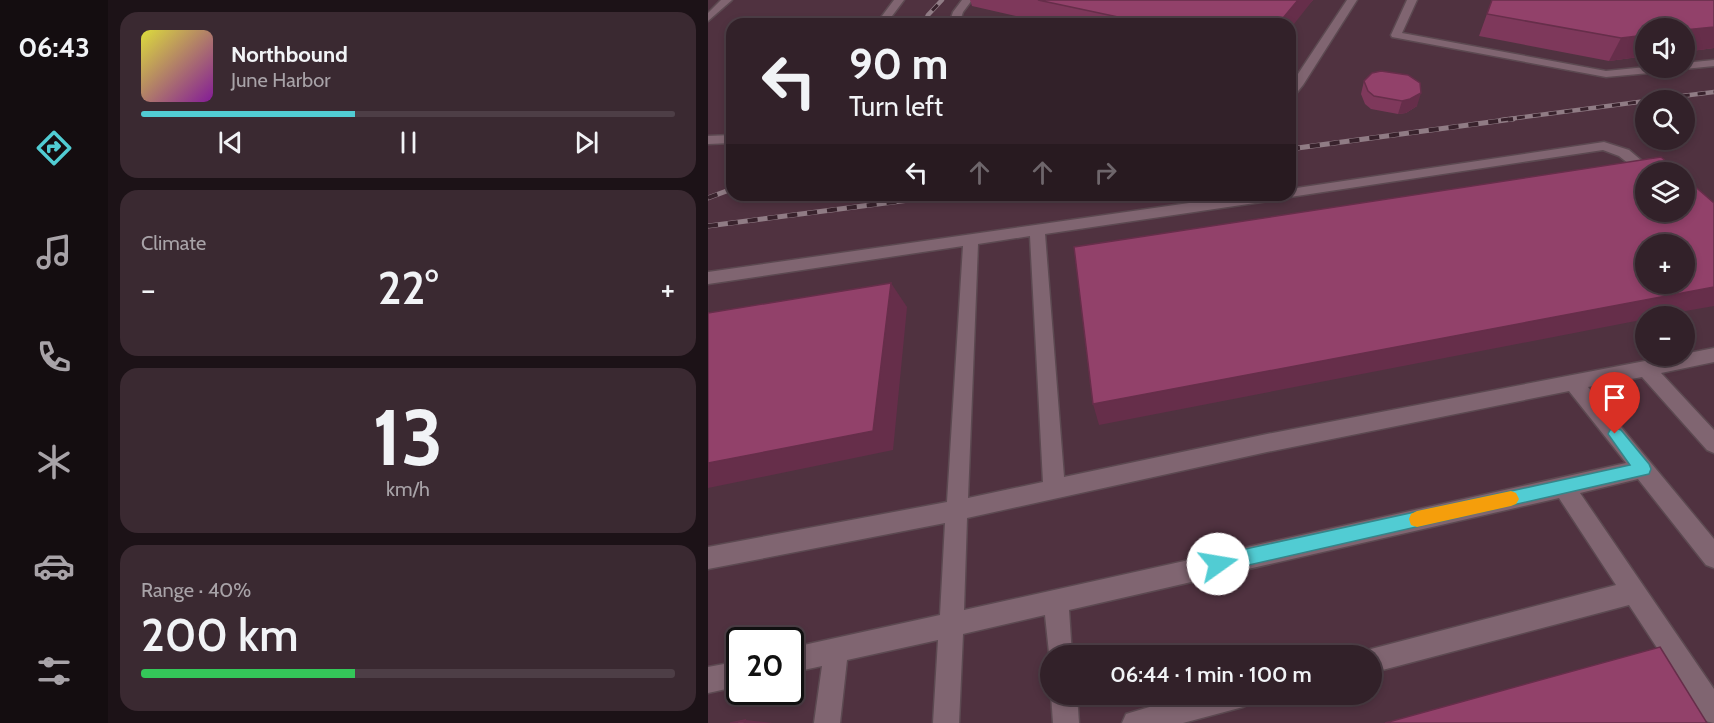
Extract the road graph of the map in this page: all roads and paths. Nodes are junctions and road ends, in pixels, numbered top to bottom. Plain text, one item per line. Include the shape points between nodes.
1 (727, 0) edge
2 (898, 0) edge
3 (968, 0) edge
4 (1352, 0) edge
5 (1412, 0) edge
6 (708, 18) edge
7 (885, 18) edge
8 (956, 18) edge
9 (1714, 63) edge
10 (1695, 65) edge
11 (1635, 71) edge
12 (1296, 86) edge
13 (726, 139) edge
14 (708, 140) edge
15 (1635, 162) edge
16 (1296, 192) edge
17 (1235, 201) edge
18 (1037, 230) junction
19 (971, 240) junction
20 (708, 278) edge
21 (1714, 355) edge
22 (1645, 368) junction
23 (1573, 382) junction
24 (1714, 444) edge
25 (1643, 469) junction
26 (1564, 487) junction
27 (1054, 489) junction
28 (958, 510) junction
29 (1714, 557) edge
30 (708, 558) edge
31 (1634, 592) junction
32 (1056, 600) junction
33 (952, 624) junction
34 (1059, 645) edge
35 (836, 650) junction
36 (804, 658) edge
37 (1382, 658) edge
38 (726, 676) edge
39 (708, 680) edge
40 (1065, 705) edge
41 (1202, 705) edge
42 (1714, 712) edge
43 (827, 723) edge
44 (946, 723) edge
45 (1066, 723) edge
46 (1135, 723) edge

1 - 6 lane
2 - 7 lane
3 - 8 lane
4 - 12 lane
5 - 11 lane via 1396,35 1606,74
9 - 10 lane
13 - 14 lane
15 - 16 lane via 1604,146
17 - 18 lane
18 - 19 lane
18 - 27 lane
19 - 20 lane
19 - 28 lane
21 - 22 lane
22 - 23 lane
22 - 24 lane
23 - 25 lane
23 - 27 lane
25 - 26 lane
25 - 29 lane
26 - 31 lane
26 - 32 lane
27 - 28 lane
28 - 30 lane
28 - 33 lane
31 - 37 lane
31 - 42 lane
32 - 33 lane
32 - 34 lane
33 - 35 lane
33 - 44 lane
35 - 36 lane
35 - 43 lane
38 - 39 lane
40 - 45 lane
41 - 46 lane

